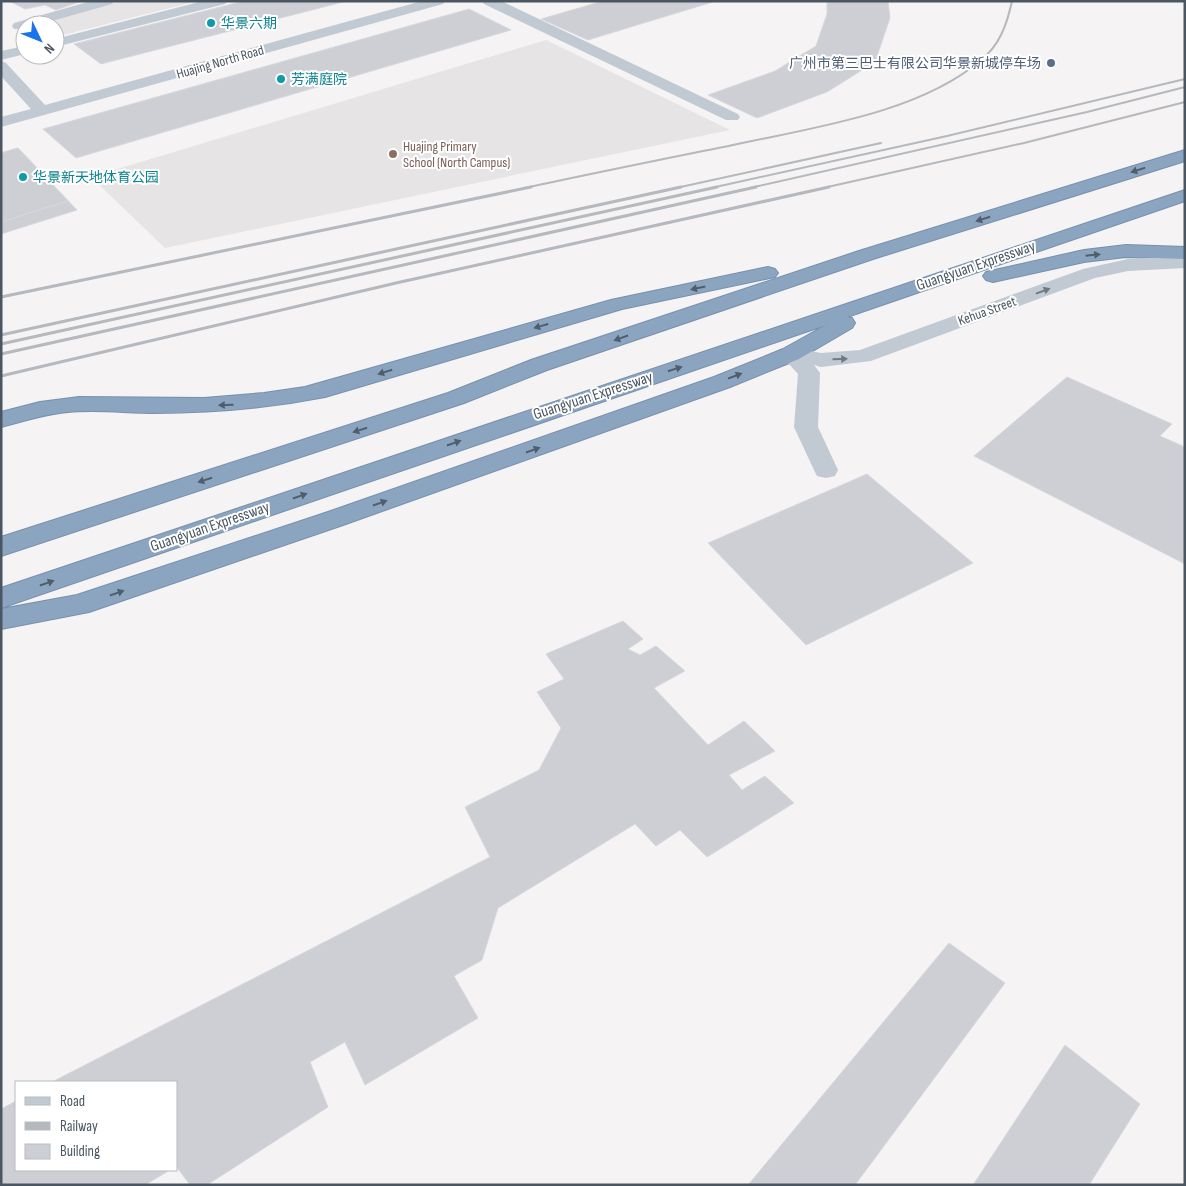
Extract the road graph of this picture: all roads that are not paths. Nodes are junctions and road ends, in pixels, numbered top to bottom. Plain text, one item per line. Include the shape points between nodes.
1 (107, 1) edge
2 (220, 1) edge
3 (404, 1) edge
4 (438, 1) edge
5 (489, 1) edge
6 (58, 15) edge
7 (65, 40) edge
8 (15, 52) edge
9 (1, 56) edge
10 (1, 66) edge
11 (38, 107) junction
12 (1, 111) edge
13 (732, 118) dead end
14 (1, 122) edge
15 (1185, 156) edge
16 (1185, 181) edge
17 (1185, 195) edge
18 (1185, 252) edge
19 (866, 255) junction
20 (1185, 262) edge
21 (874, 302) junction
22 (792, 354) junction
23 (456, 398) junction
24 (1, 420) edge
25 (826, 470) dead end
26 (1, 547) edge
27 (1, 598) edge
28 (79, 605) junction
29 (1, 619) edge
30 (1, 636) edge

1 - 6 street
2 - 7 street
3 - 11 street, Huajing North Road
4 - 11 street, Huajing North Road
5 - 13 street
8 - 9 street
10 - 11 street
11 - 12 street, Huajing North Road
11 - 14 street, Huajing North Road
15 -> 19 highway
16 - 23 highway via 1145,184 1123,190 574,370
17 - 21 highway, Guangyuan Expressway
21 -> 18 highway via 1084,256 1126,251
19 -> 23 highway via 539,365
19 -> 24 highway via 618,304 325,390 282,399 245,404 160,406 81,403 52,406
22 -> 20 street, Kehua Street via 821,360 863,356 1090,273 1128,266
21 - 22 highway via 826,336
27 -> 21 highway, Guangyuan Expressway
22 - 25 street via 809,373 806,427
28 -> 22 highway via 592,429
23 -> 26 highway
28 - 29 highway
28 - 30 highway

